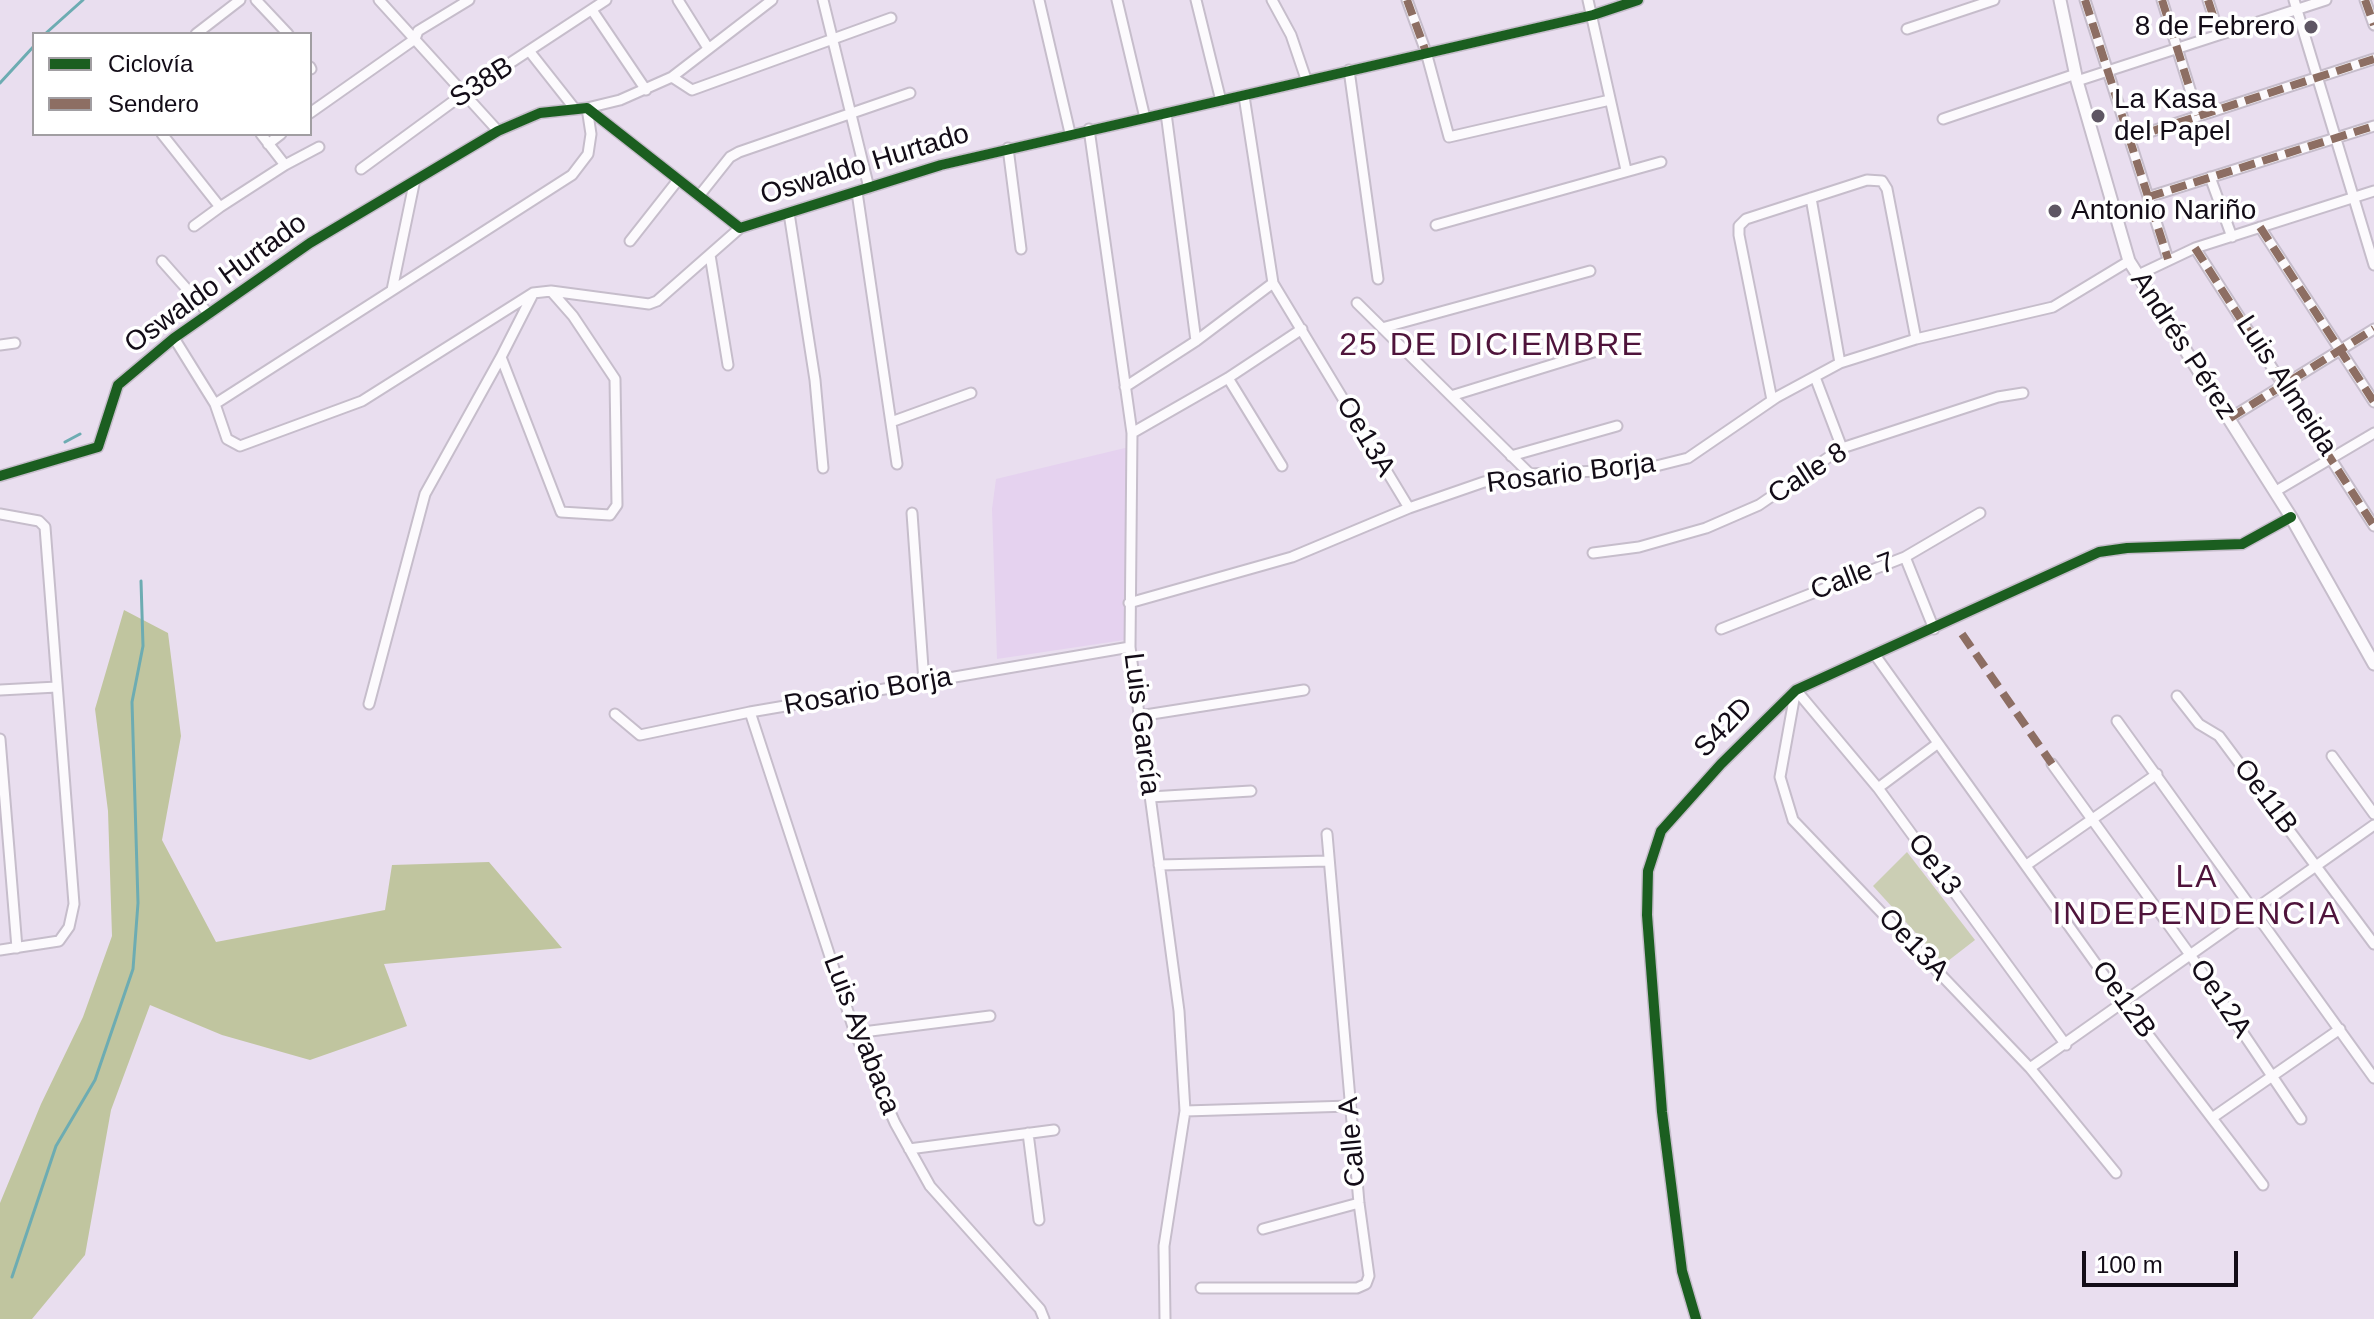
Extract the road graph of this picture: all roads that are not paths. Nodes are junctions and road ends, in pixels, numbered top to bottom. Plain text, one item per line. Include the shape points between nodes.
1 (240, 0) edge
2 (256, 0) edge
3 (379, 0) edge
4 (469, 0) edge
5 (606, 0) edge
6 (678, 0) edge
7 (771, 0) edge
8 (823, 0) edge
9 (1039, 0) edge
10 (1117, 0) edge
11 (1196, 0) edge
12 (1272, 0) edge
13 (1407, 0) edge
14 (1588, 0) edge
15 (1638, 0) edge
16 (1994, 0) edge
17 (2060, 0) edge
18 (2085, 0) edge
19 (2162, 0) edge
20 (2208, 0) edge
21 (2326, 0) edge
22 (2365, 0) edge
23 (2295, 5) edge
24 (592, 10) junction
25 (1593, 15) junction
26 (891, 18) dead end
27 (2374, 25) edge
28 (1907, 29) dead end
29 (199, 32) edge
30 (286, 32) edge
31 (2219, 34) junction
32 (415, 39) junction
33 (832, 39) junction
34 (708, 48) junction
35 (2178, 49) junction
36 (530, 52) junction
37 (1426, 52) junction
38 (2374, 59) edge
39 (1349, 70) junction
40 (2109, 71) junction
41 (672, 77) junction
42 (2077, 78) junction
43 (2319, 78) junction
44 (1306, 79) junction
45 (646, 90) junction
46 (466, 92) junction
47 (910, 93) dead end
48 (1244, 96) junction
49 (1610, 100) junction
50 (1221, 101) junction
51 (587, 108) junction
52 (575, 109) junction
53 (312, 112) edge
54 (1166, 113) junction
55 (851, 115) junction
56 (2198, 115) junction
57 (1145, 118) junction
58 (1943, 119) dead end
59 (2374, 126) edge
60 (1089, 129) junction
61 (498, 131) junction
62 (1070, 133) junction
63 (164, 136) edge
64 (262, 136) edge
65 (278, 136) edge
66 (2131, 138) junction
67 (2336, 138) junction
68 (268, 144) junction
69 (319, 147) dead end
70 (1008, 148) junction
71 (1661, 162) dead end
72 (285, 165) junction
73 (361, 169) dead end
74 (1626, 170) junction
75 (2210, 177) junction
76 (678, 180) junction
77 (414, 184) junction
78 (869, 188) junction
79 (2374, 191) edge
80 (857, 192) junction
81 (699, 196) junction
82 (2148, 197) junction
83 (1811, 198) junction
84 (2352, 198) junction
85 (220, 207) junction
86 (789, 213) junction
87 (1436, 225) dead end
88 (194, 226) dead end
89 (2260, 227) junction
90 (740, 228) junction
91 (2232, 237) junction
92 (630, 241) dead end
93 (2195, 248) junction
94 (1021, 249) dead end
95 (710, 255) junction
96 (2168, 259) junction
97 (162, 261) dead end
98 (2129, 261) junction
99 (2374, 265) edge
100 (1590, 271) dead end
101 (2138, 275) junction
102 (1378, 279) dead end
103 (1273, 283) junction
104 (392, 290) junction
105 (551, 291) junction
106 (533, 293) junction
107 (1357, 303) dead end
108 (209, 314) junction
109 (1382, 328) junction
110 (1302, 329) junction
111 (2374, 329) edge
112 (174, 338) junction
113 (1916, 339) junction
114 (1196, 341) junction
115 (15, 343) dead end
116 (0, 345) edge
117 (1600, 350) dead end
118 (2341, 350) junction
119 (501, 357) junction
120 (1840, 363) junction
121 (728, 365) dead end
122 (1815, 377) junction
123 (1228, 378) junction
124 (2286, 384) junction
125 (1125, 387) junction
126 (971, 393) dead end
127 (2023, 393) dead end
128 (1451, 396) junction
129 (1772, 400) junction
130 (2374, 402) edge
131 (215, 404) junction
132 (2230, 418) junction
133 (891, 422) junction
134 (1617, 426) dead end
135 (1132, 433) junction
136 (2374, 433) edge
137 (1842, 448) junction
138 (1511, 456) junction
139 (2332, 459) junction
140 (897, 464) dead end
141 (1282, 466) dead end
142 (823, 468) dead end
143 (1530, 474) junction
144 (0, 476) edge
145 (2276, 491) junction
146 (1409, 508) junction
147 (912, 513) dead end
148 (1980, 513) dead end
149 (0, 514) edge
150 (2291, 517) junction
151 (2374, 526) edge
152 (1593, 553) dead end
153 (1905, 557) junction
154 (1129, 603) junction
155 (1721, 629) dead end
156 (1934, 629) junction
157 (1130, 647) junction
158 (1875, 655) junction
159 (2374, 664) edge
160 (924, 682) junction
161 (57, 687) junction
162 (0, 690) edge
163 (1304, 690) dead end
164 (1796, 690) junction
165 (2177, 696) dead end
166 (369, 704) dead end
167 (750, 712) junction
168 (615, 714) dead end
169 (1139, 716) junction
170 (2117, 721) dead end
171 (0, 739) edge
172 (1937, 744) junction
173 (2332, 756) dead end
174 (2052, 764) dead end
175 (2157, 774) junction
176 (1878, 788) junction
177 (1251, 791) dead end
178 (1150, 797) junction
179 (2374, 814) edge
180 (2093, 819) junction
181 (2374, 825) edge
182 (1327, 834) dead end
183 (1328, 861) junction
184 (2028, 864) junction
185 (1159, 865) junction
186 (2316, 865) junction
187 (2255, 912) junction
188 (2374, 944) edge
189 (17, 948) junction
190 (0, 950) edge
191 (2191, 956) junction
192 (2124, 1003) junction
193 (990, 1016) dead end
194 (2340, 1029) junction
195 (855, 1033) junction
196 (2066, 1045) junction
197 (2030, 1068) junction
198 (2271, 1076) junction
199 (2374, 1078) edge
200 (1350, 1106) junction
201 (1185, 1111) junction
202 (2212, 1118) junction
203 (2301, 1119) dead end
204 (1054, 1130) dead end
205 (1028, 1133) junction
206 (909, 1149) junction
207 (2116, 1173) dead end
208 (2263, 1185) dead end
209 (1359, 1203) junction
210 (1039, 1220) dead end
211 (1263, 1229) dead end
212 (1201, 1288) dead end
213 (1044, 1319) edge
214 (1165, 1319) edge
215 (1696, 1319) edge

1 - 29 street
2 - 30 street
3 - 32 street
4 - 32 street via 418,31
5 - 24 street, S38B
6 - 34 street
7 - 34 street
8 - 33 street
9 - 62 street
10 - 57 street
11 - 50 street
12 - 44 street
13 - 37 street
14 - 25 street
15 - 25 street, Oswaldo Hurtado
16 - 28 street
17 - 42 street, Andrés Pérez
18 - 40 street
19 - 35 street
20 - 31 street
21 - 23 street
22 - 27 street
23 - 31 street
23 - 43 street
24 - 36 street, S38B
24 - 45 street
25 - 37 street, Oswaldo Hurtado
25 - 49 street
26 - 33 street
31 - 35 street
32 - 46 street
32 - 53 street
33 - 41 street via 692,90
33 - 55 street
34 - 41 street
35 - 40 street
35 - 56 street
36 - 46 street, S38B
36 - 52 street
37 - 39 street, Oswaldo Hurtado
37 - 49 street via 1449,137
38 - 43 street
39 - 44 street, Oswaldo Hurtado
39 - 102 street
40 - 42 street
40 - 66 street
41 - 45 street
42 - 58 street
42 - 98 street, Andrés Pérez
43 - 56 street
43 - 67 street
44 - 48 street, Oswaldo Hurtado
45 - 51 street
46 - 61 street
46 - 73 street, S38B
47 - 55 street
48 - 50 street, Oswaldo Hurtado
48 - 103 street
49 - 74 street
50 - 54 street, Oswaldo Hurtado
51 - 52 street, Oswaldo Hurtado
51 - 76 street, Oswaldo Hurtado
51 - 104 street via 588,154 572,175
52 - 61 street, Oswaldo Hurtado via 540,113
54 - 57 street, Oswaldo Hurtado
54 - 114 street
55 - 78 street
55 - 81 street via 730,157
56 - 66 street
57 - 60 street, Oswaldo Hurtado
59 - 67 street
60 - 62 street, Oswaldo Hurtado
60 - 125 street, Luis García
61 - 77 street, Oswaldo Hurtado
62 - 70 street, Oswaldo Hurtado
63 - 85 street
64 - 68 street
65 - 68 street
66 - 82 street
67 - 75 street
67 - 84 street
68 - 72 street
69 - 72 street
70 - 78 street, Oswaldo Hurtado
70 - 94 street
71 - 74 street
72 - 85 street
74 - 87 street
75 - 82 street
75 - 91 street
76 - 81 street, Oswaldo Hurtado
76 - 92 street
77 - 104 street
77 - 108 street, Oswaldo Hurtado via 310,243
78 - 80 street, Oswaldo Hurtado
79 - 84 street
80 - 86 street, Oswaldo Hurtado
80 - 133 street
81 - 90 street, Oswaldo Hurtado
82 - 96 street
83 - 113 street via 1867,180 1882,181
83 - 120 street
83 - 129 street via 1739,226
84 - 89 street
84 - 99 street
85 - 88 street
86 - 90 street, Oswaldo Hurtado
86 - 142 street
89 - 91 street
89 - 118 street
90 - 95 street
91 - 93 street
93 - 96 street
93 - 124 street, Luis Almeida
95 - 105 street via 649,304
95 - 121 street
96 - 101 street
97 - 108 street
98 - 101 street, Andrés Pérez
98 - 113 street, Rosario Borja via 2053,307
100 - 109 street
101 - 132 street, Andrés Pérez
103 - 110 street, Oe13A
103 - 114 street
104 - 131 street
105 - 106 street
105 - 119 street via 615,379 617,505 610,515 561,512
106 - 119 street
106 - 131 street via 362,401 240,446 227,439
107 - 109 street
108 - 112 street, Oswaldo Hurtado
109 - 128 street
110 - 123 street
110 - 146 street, Oe13A
111 - 118 street
112 - 131 street
112 - 144 street, Oswaldo Hurtado via 118,385 98,447
113 - 120 street, Rosario Borja
114 - 125 street
115 - 116 street
117 - 128 street
118 - 124 street
118 - 130 street
119 - 166 street via 425,494
120 - 122 street, Rosario Borja
122 - 129 street, Rosario Borja
122 - 137 street
123 - 135 street
123 - 141 street
124 - 132 street
124 - 139 street, Luis Almeida
125 - 135 street, Luis García
126 - 133 street
127 - 137 street, Calle 8
128 - 138 street
129 - 143 street, Rosario Borja via 1688,458 1644,469
132 - 145 street, Andrés Pérez
133 - 140 street
134 - 138 street
135 - 154 street, Luis García
136 - 139 street
137 - 152 street, Calle 8 via 1741,515 1639,547
138 - 143 street
139 - 145 street
139 - 151 street, Luis Almeida
143 - 146 street, Rosario Borja via 1484,482
145 - 150 street, Andrés Pérez
146 - 154 street, Rosario Borja via 1292,557
147 - 160 street
148 - 153 street, Calle 7
149 - 161 street via 39,521 45,527
150 - 156 street, S42D via 2242,544 2099,552
150 - 159 street, Andrés Pérez
153 - 155 street, Calle 7
153 - 156 street
154 - 157 street, Luis García
156 - 158 street, S42D
157 - 160 street, Rosario Borja
157 - 169 street, Luis García
158 - 164 street, S42D
158 - 172 street, Oe12B
160 - 167 street, Rosario Borja
161 - 162 street
161 - 189 street via 74,904 69,927 59,941
163 - 169 street
164 - 176 street, Oe13
164 - 197 street, Oe13A via 1780,777 1793,820
164 - 215 street, S42D via 1661,831 1648,871 1662,1112 1682,1271
165 - 186 street, Oe11B via 2199,724 2219,736
167 - 168 street, Rosario Borja via 640,735
167 - 195 street, Luis Ayabaca
169 - 178 street, Luis García
170 - 175 street
171 - 189 street
172 - 176 street
172 - 184 street, Oe12B
173 - 179 street
174 - 180 street, Oe12A
175 - 180 street
175 - 187 street
176 - 196 street, Oe13
177 - 178 street
178 - 185 street, Luis García
180 - 184 street
180 - 191 street, Oe12A
181 - 186 street
182 - 183 street, Calle A
183 - 185 street
183 - 200 street, Calle A
184 - 192 street, Oe12B
185 - 201 street, Luis García via 1179,1011
186 - 187 street
186 - 188 street, Oe11B
187 - 191 street
187 - 194 street
189 - 190 street
191 - 192 street
191 - 198 street, Oe12A
192 - 196 street
192 - 202 street, Oe12B
193 - 195 street
194 - 198 street
194 - 199 street
195 - 206 street, Luis Ayabaca
196 - 197 street
197 - 207 street, Oe13A
198 - 202 street
198 - 203 street, Oe12A
200 - 201 street
200 - 209 street, Calle A
201 - 214 street, Luis García via 1164,1246
202 - 208 street, Oe12B
204 - 205 street
205 - 206 street
205 - 210 street
206 - 213 street, Luis Ayabaca via 930,1186
209 - 211 street
209 - 212 street, Calle A via 1369,1276 1360,1288

